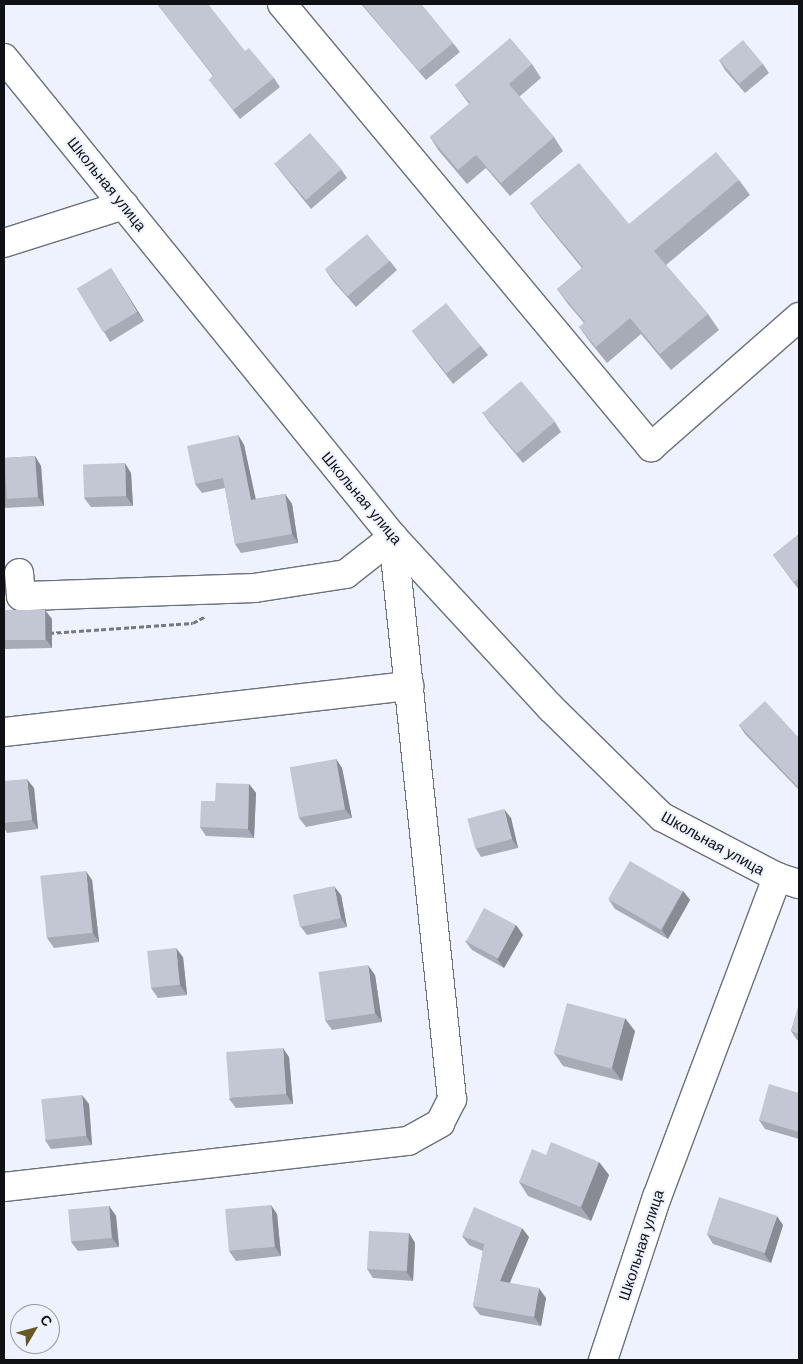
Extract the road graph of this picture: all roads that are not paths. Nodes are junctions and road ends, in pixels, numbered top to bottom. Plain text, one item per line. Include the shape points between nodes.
1 (282, 4) edge
2 (4, 58) edge
3 (124, 205) junction
4 (4, 243) edge
5 (799, 317) edge
6 (393, 537) junction
7 (19, 574) dead end
8 (408, 686) junction
9 (4, 732) edge
10 (788, 881) edge
11 (4, 1187) edge
12 (604, 1360) edge

1 - 5 street via 651,447
2 - 3 street, Школьная улица
3 - 4 street
3 - 6 street, Школьная улица
6 - 7 street via 346,574 255,588 21,596
6 - 8 street
6 - 10 street, Школьная улица via 551,708 662,817
8 - 9 street
8 - 11 street via 452,1100 440,1123 408,1141
10 - 12 street, Школьная улица via 657,1196

